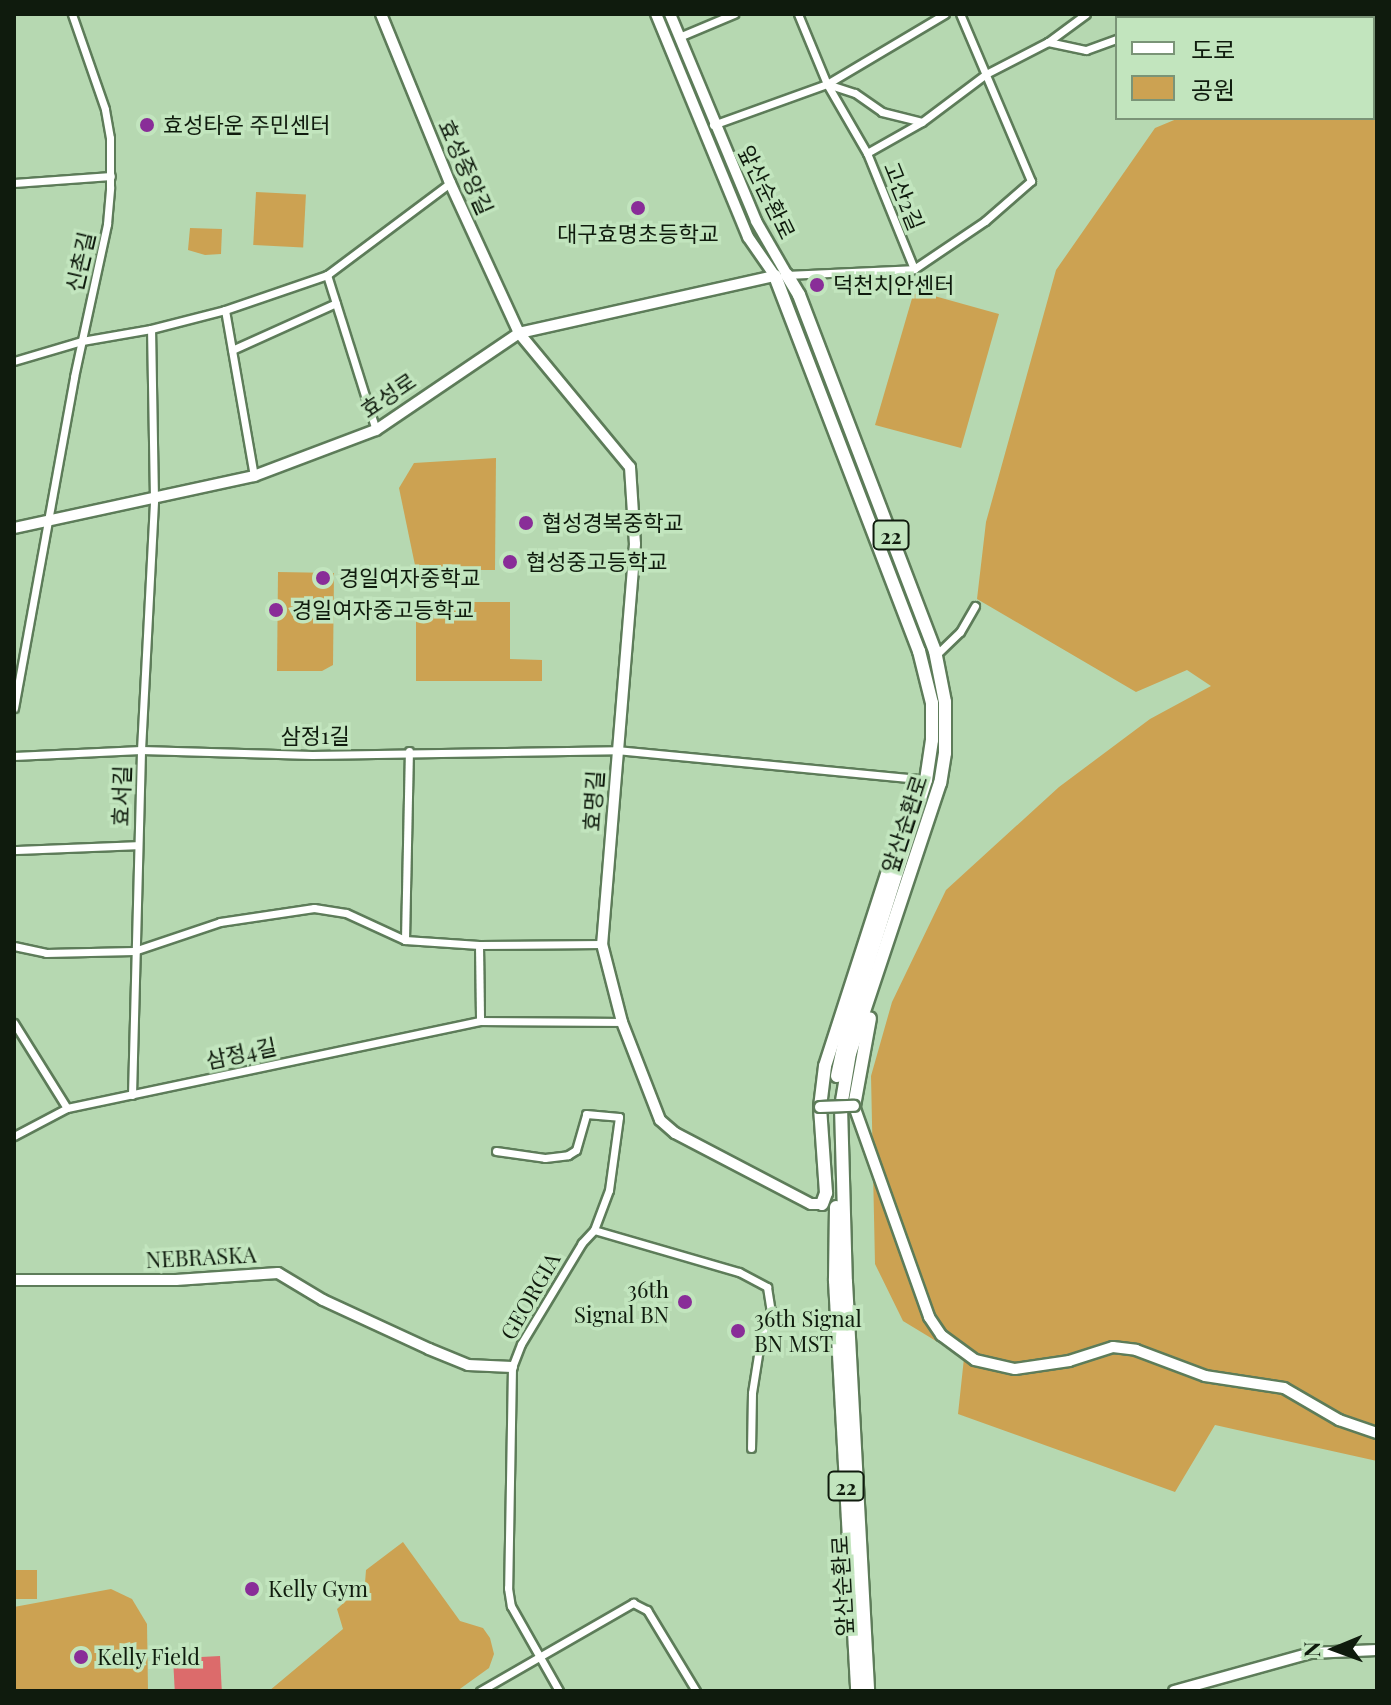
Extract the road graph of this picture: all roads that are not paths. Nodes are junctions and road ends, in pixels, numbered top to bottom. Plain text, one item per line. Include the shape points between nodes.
1 (72, 14) edge
2 (381, 14) edge
3 (656, 14) edge
4 (670, 14) edge
5 (734, 14) edge
6 (798, 14) edge
7 (945, 14) edge
8 (960, 14) edge
9 (1086, 14) edge
10 (679, 37) junction
11 (1115, 40) edge
12 (1048, 42) junction
13 (986, 74) junction
14 (827, 84) junction
15 (922, 122) junction
16 (713, 125) junction
17 (867, 153) junction
18 (111, 176) junction
19 (14, 183) edge
20 (450, 183) junction
21 (914, 269) junction
22 (327, 275) junction
23 (781, 275) junction
24 (336, 303) junction
25 (225, 310) junction
26 (151, 329) junction
27 (519, 333) junction
28 (82, 341) junction
29 (232, 350) junction
30 (14, 361) edge
31 (376, 430) junction
32 (254, 476) junction
33 (154, 499) junction
34 (48, 520) junction
35 (14, 528) edge
36 (975, 606) dead end
37 (936, 655) junction
38 (14, 708) edge
39 (141, 750) junction
40 (617, 750) junction
41 (409, 751) junction
42 (14, 756) edge
43 (926, 780) junction
44 (927, 802) junction
45 (138, 845) junction
46 (14, 850) edge
47 (405, 940) junction
48 (602, 944) junction
49 (479, 945) junction
50 (14, 946) edge
51 (134, 951) junction
52 (480, 1021) junction
53 (622, 1022) junction
54 (14, 1023) edge
55 (132, 1095) junction
56 (854, 1106) junction
57 (820, 1107) junction
58 (67, 1108) junction
59 (14, 1136) edge
60 (496, 1151) dead end
61 (822, 1204) joint
62 (594, 1230) junction
63 (14, 1280) edge
64 (840, 1282) junction
65 (512, 1367) junction
66 (1377, 1433) edge
67 (751, 1448) dead end
68 (1377, 1650) edge
69 (537, 1655) junction
70 (480, 1691) edge
71 (559, 1691) edge
72 (696, 1691) edge
73 (857, 1691) edge
74 (868, 1691) edge
75 (1174, 1691) edge

1 - 18 street, 신촌길 via 105,109
2 - 20 street, 효성중앙길
3 - 23 street, 앞산순환로 / 22 via 748,237
4 - 10 street, 앞산순환로 / 22
5 - 10 street
6 - 14 street, 고산2길
7 - 14 street
8 - 13 street
9 - 12 street
10 - 16 street, 앞산순환로 / 22
11 - 12 street via 1086,50
12 - 13 street
13 - 15 street
13 - 21 street via 1031,181 985,221
14 - 15 street via 855,93 882,112
14 - 16 street
14 - 17 street, 고산2길
15 - 17 street
16 - 23 street, 앞산순환로 / 22
17 - 21 street, 고산2길
18 - 19 street
18 - 28 street, 신촌길 via 107,224
20 - 22 street
20 - 27 street, 효성중앙길
21 - 23 street
22 - 24 street
22 - 25 street
23 - 27 street, 효성로
23 - 37 highway, 앞산순환로 / 22 via 799,295
23 - 43 highway, 앞산순환로 / 22 via 930,686 932,740
24 - 29 street
24 - 31 street
25 - 26 street
25 - 29 street
26 - 28 street
26 - 33 street, 효서길
27 - 31 street, 효성로
27 - 40 street, 효명길 via 630,467 635,544
28 - 30 street
28 - 34 street, 신촌길
29 - 32 street
31 - 32 street, 효성로
32 - 33 street, 효성로
33 - 34 street, 효성로
33 - 39 street, 효서길
34 - 35 street, 효성로
34 - 38 street, 신촌길
36 - 37 street via 960,632
37 - 44 highway, 앞산순환로 / 22 via 945,702 945,753
39 - 41 street, 삼정1길 via 312,755
39 - 42 street, 삼정1길
39 - 45 street, 효서길
40 - 41 street, 삼정1길
40 - 43 street, 삼정1길
40 - 48 street, 효명길
41 - 47 street
43 - 44 highway, 앞산순환로 / 22
44 - 56 highway via 930,830 866,1030
44 - 57 highway via 892,859 825,1066
44 - 64 highway, 앞산순환로 / 22 via 839,1055
45 - 46 street
45 - 51 street, 효서길
47 - 49 street
47 - 51 street via 346,913 314,908 220,922
48 - 49 street
48 - 53 street, 효명길
49 - 52 street
50 - 51 street via 46,953
51 - 55 street, 효서길
52 - 53 street, 삼정4길
52 - 55 street, 삼정4길
53 - 61 street, 효명길 via 660,1120 675,1133 811,1204
54 - 58 street
55 - 58 street, 삼정4길
56 - 57 street, bridge
56 - 66 street via 929,1317 941,1335 975,1360 1015,1369 1069,1361 1113,1347 1136,1350 1205,1376 1284,1388 1339,1420
57 - 61 highway via 826,1193
58 - 59 street, 삼정4길
60 - 62 street, GEORGIA via 545,1158 568,1155 576,1150 586,1114 619,1117 609,1190
62 - 65 street, GEORGIA via 521,1344
62 - 67 street via 739,1272 767,1287 771,1313 761,1336 752,1393
63 - 65 street, NEBRASKA via 176,1280 278,1273 323,1300 468,1365
64 - 73 highway, 앞산순환로 / 22
64 - 74 highway, 앞산순환로 / 22
65 - 69 street, GEORGIA via 508,1588 511,1606
68 - 75 street via 1311,1653
69 - 70 street
69 - 71 street, GEORGIA
69 - 72 street via 633,1603 647,1610

